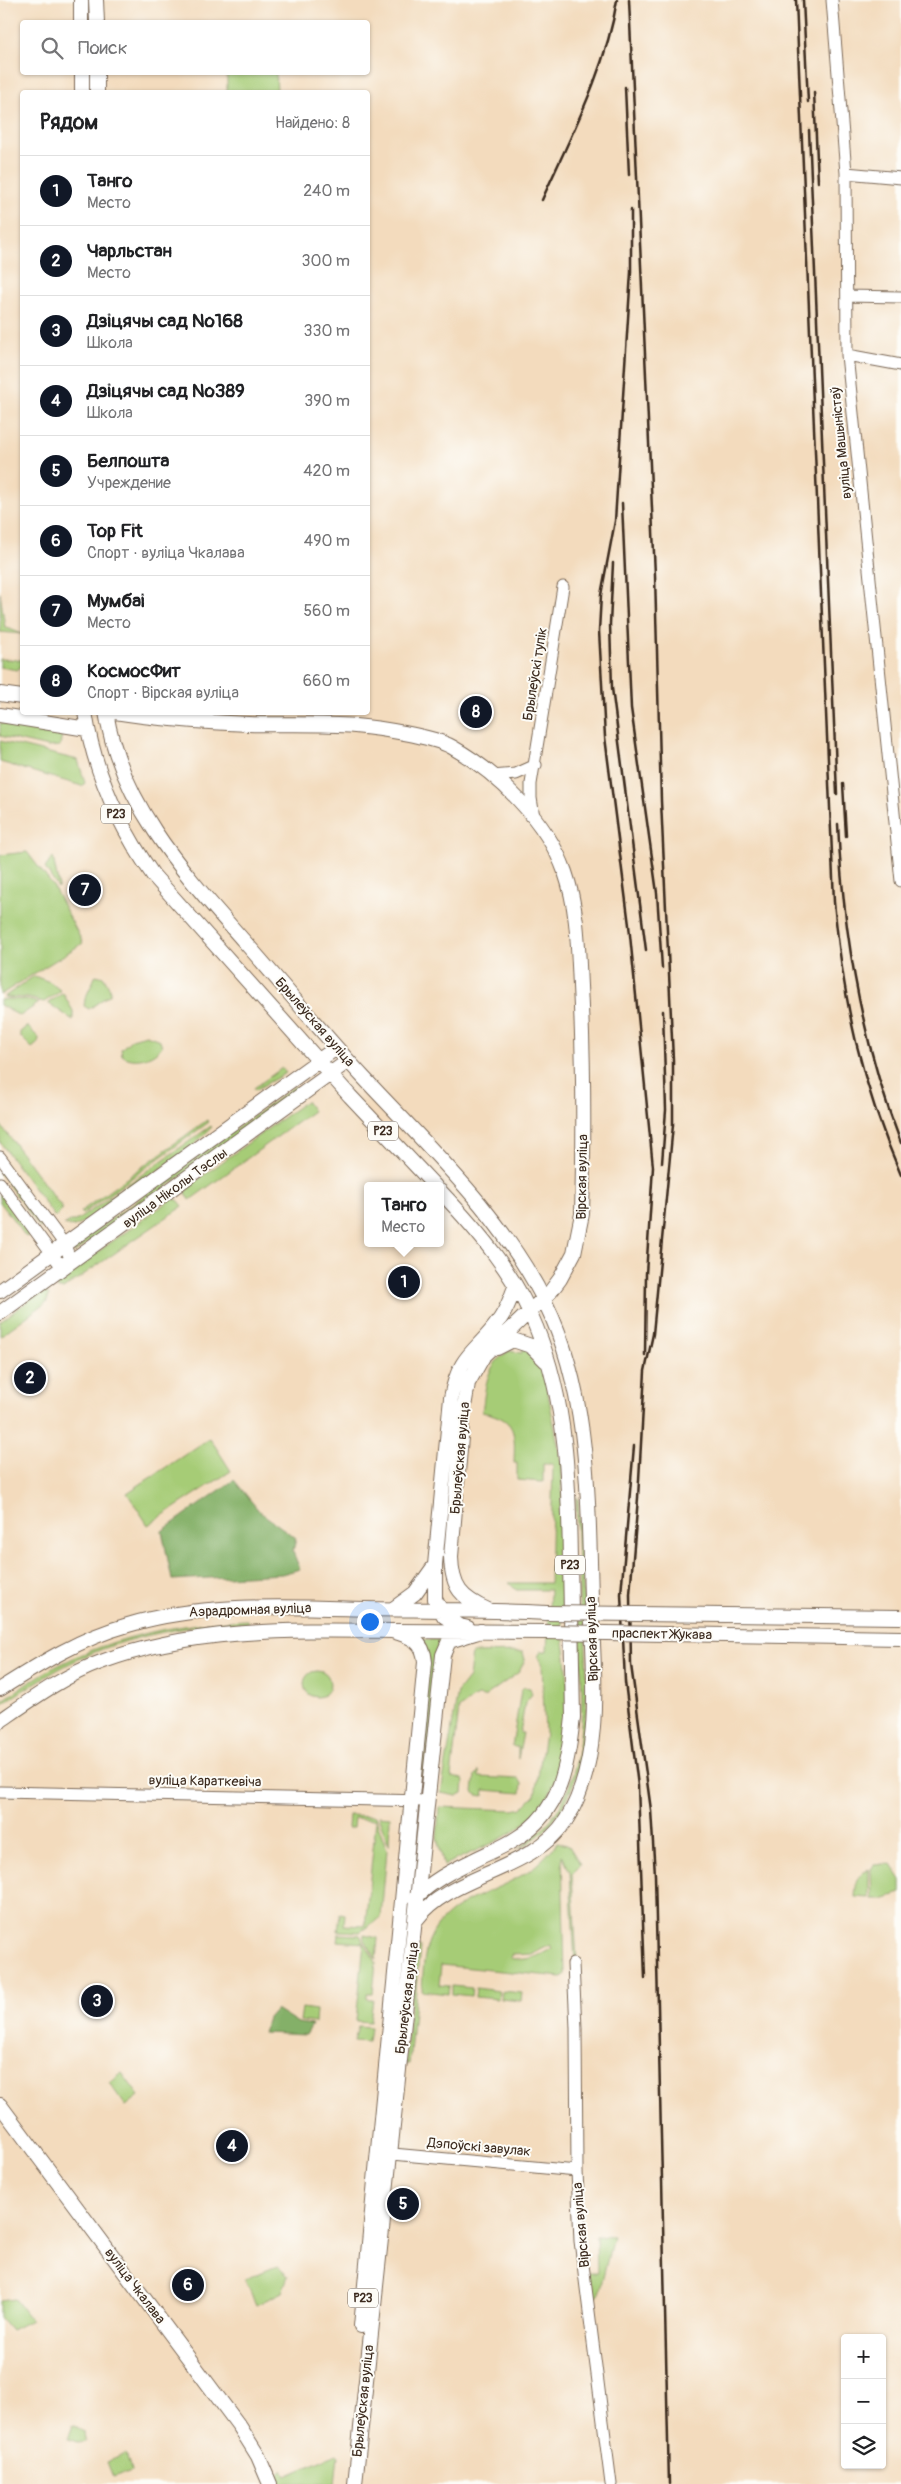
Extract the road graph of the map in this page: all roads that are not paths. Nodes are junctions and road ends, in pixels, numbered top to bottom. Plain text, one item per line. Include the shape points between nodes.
1 (81, 0) edge
2 (96, 0) edge
3 (832, 0) edge
4 (81, 20) edge
5 (97, 20) edge
6 (82, 75) edge
7 (96, 75) edge
8 (82, 90) edge
9 (96, 90) edge
10 (846, 173) junction
11 (901, 178) edge
12 (847, 296) junction
13 (901, 297) edge
14 (847, 355) junction
15 (901, 366) edge
16 (563, 587) dead end
17 (0, 694) edge
18 (20, 697) edge
19 (0, 715) edge
20 (85, 715) edge
21 (107, 715) edge
22 (148, 715) edge
23 (87, 729) junction
24 (536, 764) junction
25 (492, 776) junction
26 (534, 817) junction
27 (899, 842) edge
28 (901, 881) edge
29 (249, 946) junction
30 (230, 962) junction
31 (336, 1048) junction
32 (315, 1056) junction
33 (348, 1062) junction
34 (327, 1079) junction
35 (0, 1157) edge
36 (431, 1182) edge
37 (0, 1183) edge
38 (444, 1195) edge
39 (65, 1245) junction
40 (52, 1254) junction
41 (68, 1264) junction
42 (515, 1287) junction
43 (0, 1291) edge
44 (543, 1298) junction
45 (529, 1312) junction
46 (0, 1313) edge
47 (479, 1362) junction
48 (548, 1364) junction
49 (435, 1565) junction
50 (393, 1609) junction
51 (440, 1610) junction
52 (488, 1610) junction
53 (901, 1617) edge
54 (392, 1631) junction
55 (481, 1631) junction
56 (901, 1638) edge
57 (0, 1689) edge
58 (0, 1721) edge
59 (0, 1792) edge
60 (410, 1801) junction
61 (427, 1801) junction
62 (421, 1864) junction
63 (404, 1865) junction
64 (438, 1878) junction
65 (418, 1895) junction
66 (440, 1898) junction
67 (400, 1916) junction
68 (416, 1920) junction
69 (573, 1964) dead end
70 (0, 2105) edge
71 (383, 2153) junction
72 (577, 2171) junction
73 (267, 2480) edge
74 (345, 2484) edge
75 (355, 2484) edge
76 (611, 2484) edge

1 - 4 main road
2 - 5 main road
3 - 10 street, вуліца Машыністаў
6 - 8 main road
7 - 9 main road
10 - 11 street
10 - 12 street, вуліца Машыністаў
12 - 13 street
12 - 14 street, вуліца Машыністаў
14 - 15 street
14 - 27 street, вуліца Машыністаў
16 - 24 street, Брылеўскі тупік
17 - 18 main road
19 - 23 main road
20 - 23 main road, Брылеўская вуліца
21 - 29 main road, Брылеўская вуліца / Р23 via 119,764 148,821 176,861
22 - 25 main road, Вірская вуліца via 226,722 356,726 451,746
23 - 30 main road, Брылеўская вуліца / Р23 via 106,790 131,842 164,890
24 - 25 street via 516,774
24 - 26 street, Брылеўскі тупік via 531,791
25 - 26 main road, Вірская вуліца
26 - 44 main road, Вірская вуліца via 551,841 565,871 575,908 582,1029 583,1182 580,1231 565,1272
27 - 28 street, вуліца Машыністаў
29 - 30 main road
29 - 31 main road, Брылеўская вуліца / Р23
30 - 32 main road, Брылеўская вуліца / Р23
31 - 32 main road
31 - 33 main road, Брылеўская вуліца / Р23
32 - 34 main road, Брылеўская вуліца / Р23
32 - 39 main road, вуліца Ніколы Тэслы via 301,1075
33 - 34 main road, вуліца Ніколы Тэслы
33 - 44 main road, Брылеўская вуліца / Р23 via 492,1217
34 - 36 main road, Брылеўская вуліца / Р23 via 344,1090
34 - 41 main road, вуліца Ніколы Тэслы
35 - 39 street
37 - 40 street
38 - 42 main road, Р23 via 482,1238
39 - 40 main road, вуліца Ніколы Тэслы
39 - 41 street
40 - 41 street via 58,1262
40 - 43 main road, вуліца Ніколы Тэслы
41 - 46 main road, вуліца Ніколы Тэслы
42 - 45 main road, Р23
42 - 49 main road, Брылеўская вуліца via 502,1317 468,1354 455,1379
44 - 45 main road, Брылеўская вуліца
44 - 66 main road, Вірская вуліца / Р23 via 572,1370 584,1455 594,1673 593,1727 588,1762 574,1805 565,1822 549,1838 514,1862
45 - 47 main road, Брылеўская вуліца
45 - 48 main road, Вірская вуліца / Р23
47 - 48 main road via 513,1340 531,1346
47 - 52 main road, Брылеўская вуліца via 468,1383 462,1413 451,1576 457,1588 474,1604
48 - 64 main road, Вірская вуліца / Р23 via 568,1461 573,1718 569,1755 560,1788 543,1817 518,1838
49 - 50 main road via 415,1593
49 - 51 main road, Брылеўская вуліца via 435,1599
50 - 51 main road, Аэрадромная вуліца
50 - 57 main road, Аэрадромная вуліца via 221,1609 170,1614 86,1640 47,1659
51 - 52 main road, Аэрадромная вуліца
51 - 55 main road via 451,1621
52 - 53 main road, праспект Жукава, bridge
54 - 55 main road, праспект Жукава
54 - 58 main road, Аэрадромная вуліца via 294,1630 229,1634 144,1648 100,1662 63,1680
54 - 60 main road, Брылеўская вуліца via 418,1642 424,1653
55 - 56 main road, праспект Жукава, bridge
55 - 61 main road, Брылеўская вуліца via 453,1638 445,1646
59 - 60 street, вуліца Караткевіча
60 - 61 street, вуліца Караткевіча
60 - 63 main road, Брылеўская вуліца
61 - 62 main road, Брылеўская вуліца
62 - 64 main road via 429,1877
62 - 65 main road, Брылеўская вуліца
63 - 65 main road
63 - 67 main road, Брылеўская вуліца
64 - 65 main road, Вірская вуліца / Р23
65 - 66 main road
65 - 67 main road, Вірская вуліца / Р23
65 - 68 main road, Брылеўская вуліца
66 - 68 main road, Вірская вуліца / Р23
67 - 71 main road, Брылеўская вуліца / Р23
68 - 71 main road, Брылеўская вуліца / Р23
69 - 72 street, Вірская вуліца
70 - 73 main road, вуліца Чкалава via 240,2427
71 - 72 street, Дэпоўскі завулак
71 - 74 main road, Брылеўская вуліца / Р23
71 - 75 main road, Брылеўская вуліца / Р23
72 - 76 street, Вірская вуліца via 580,2241

